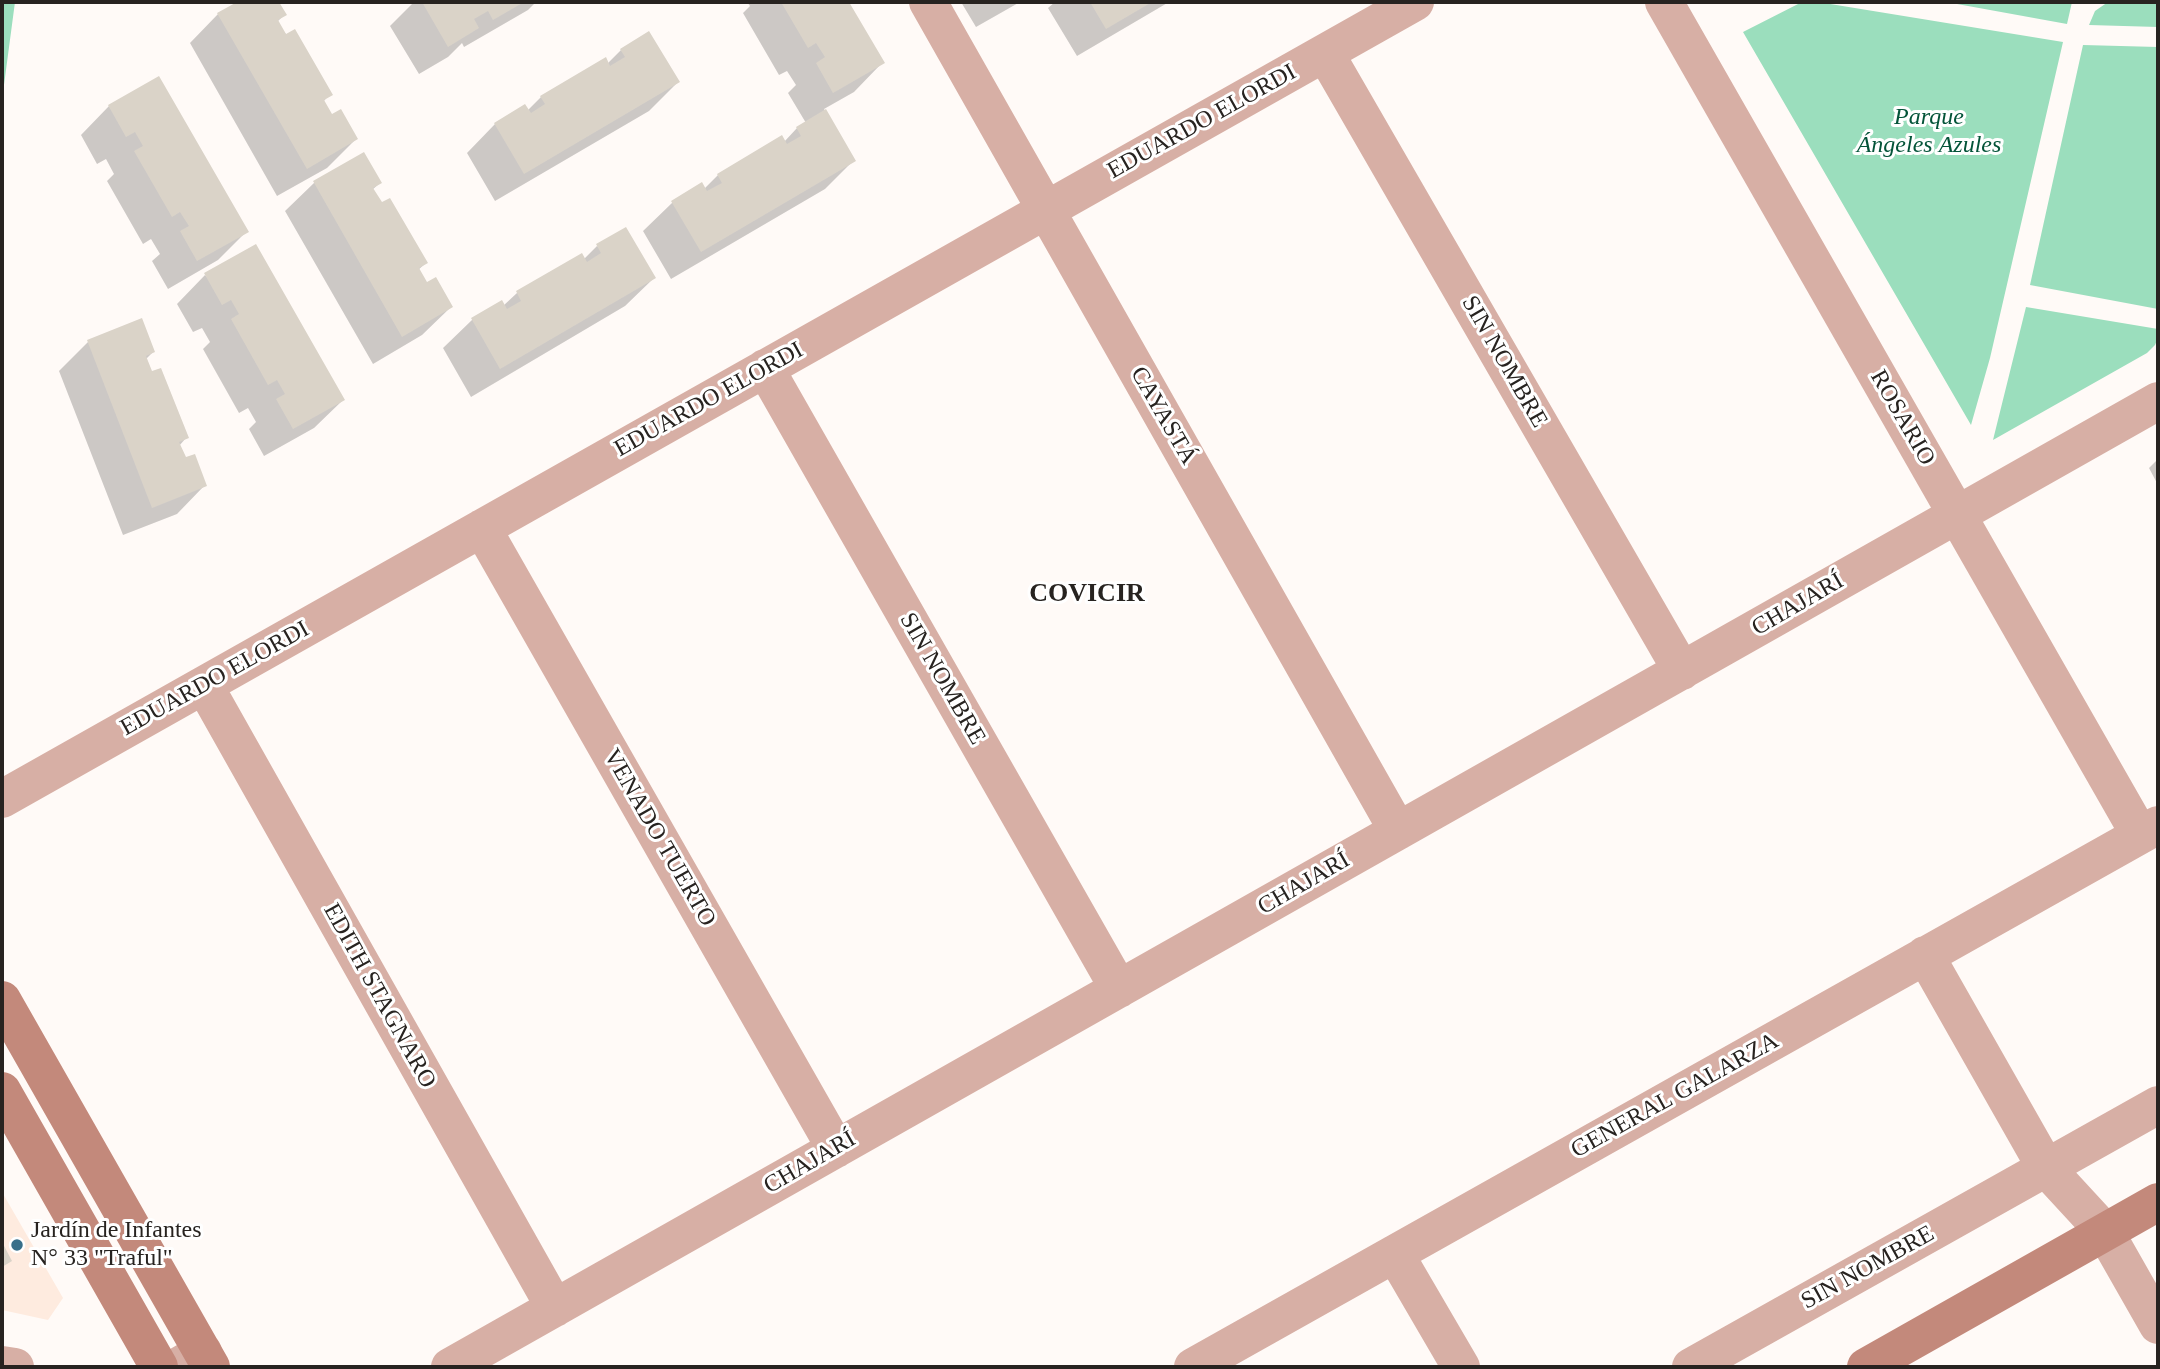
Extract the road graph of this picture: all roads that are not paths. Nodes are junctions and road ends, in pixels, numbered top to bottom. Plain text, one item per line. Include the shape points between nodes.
1 (928, 2) edge
2 (1415, 2) edge
3 (1664, 2) edge
4 (1325, 52) junction
5 (1046, 210) junction
6 (765, 368) junction
7 (2158, 401) edge
8 (1957, 515) junction
9 (482, 528) junction
10 (1682, 671) junction
11 (204, 685) junction
12 (2, 799) edge
13 (2149, 830) edge
14 (1398, 831) junction
15 (1925, 955) junction
16 (1119, 989) junction
17 (2, 1000) edge
18 (2, 1091) edge
19 (2158, 1105) edge
20 (836, 1149) junction
21 (2046, 1168) junction
22 (2158, 1202) edge
23 (2105, 1232) junction
24 (1395, 1254) junction
25 (555, 1308) junction
26 (2158, 1325) edge
27 (197, 1362) edge
28 (2, 1365) edge
29 (15, 1367) edge
30 (159, 1367) edge
31 (450, 1367) edge
32 (1193, 1367) edge
33 (1461, 1367) edge
34 (1691, 1367) edge
35 (1866, 1367) edge

1 - 5 street, CAYASTÁ
2 - 4 street, EDUARDO ELORDI
3 - 8 street, ROSARIO
4 - 5 street, EDUARDO ELORDI
4 - 10 street, SIN NOMBRE
5 - 6 street, EDUARDO ELORDI
5 - 14 street, CAYASTÁ
6 - 9 street, EDUARDO ELORDI
6 - 16 street, SIN NOMBRE
7 - 8 street, CHAJARÍ
8 - 10 street, CHAJARÍ
8 - 13 street, ROSARIO
9 - 11 street, EDUARDO ELORDI
9 - 20 street, VENADO TUERTO
10 - 14 street, CHAJARÍ
11 - 12 street, EDUARDO ELORDI
11 - 25 street, EDITH STAGNARO
13 - 15 street, GENERAL GALARZA
14 - 16 street, CHAJARÍ
15 - 21 street
15 - 24 street, GENERAL GALARZA
16 - 20 street, CHAJARÍ
17 - 27 main road
18 - 30 main road
19 - 21 street, SIN NOMBRE
20 - 25 street, CHAJARÍ
21 - 23 street
21 - 34 street, SIN NOMBRE
22 - 23 main road
23 - 26 street
23 - 35 main road
24 - 32 street, GENERAL GALARZA
24 - 33 street
25 - 31 street, CHAJARÍ
28 - 29 street

